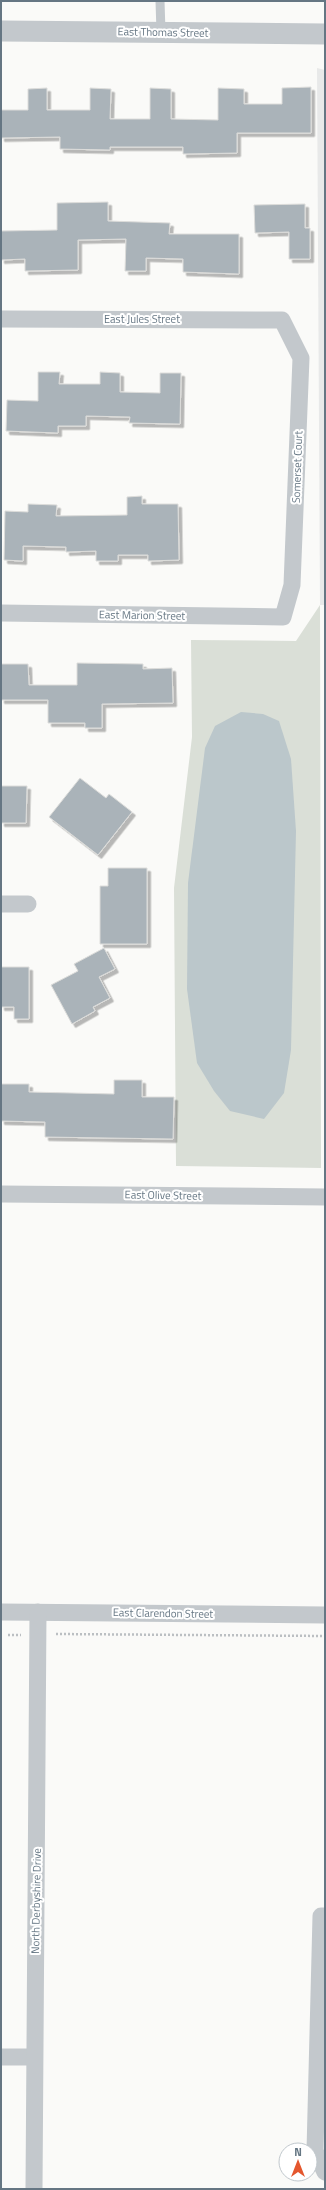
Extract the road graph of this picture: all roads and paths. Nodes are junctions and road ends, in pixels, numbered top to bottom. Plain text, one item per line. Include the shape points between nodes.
1 (160, 1) edge
2 (1, 31) edge
3 (161, 32) junction
4 (325, 34) edge
5 (1, 319) edge
6 (282, 320) joint
7 (1, 613) edge
8 (283, 617) joint
9 (1, 904) edge
10 (28, 904) dead end
11 (1, 1194) edge
12 (325, 1197) edge
13 (1, 1612) edge
14 (38, 1612) junction
15 (325, 1615) edge
16 (38, 1634) junction
17 (8, 1635) dead end
18 (325, 1636) edge
19 (325, 1916) edge
20 (1, 2057) edge
21 (34, 2057) junction
22 (325, 2172) edge
23 (34, 2189) edge

1 - 3 lane
2 - 3 street, East Thomas Street
3 - 4 street, East Thomas Street
5 - 6 street, East Jules Street
6 - 8 street, Somerset Court via 301,358 292,585
7 - 8 street, East Marion Street
9 - 10 street
11 - 12 street, East Olive Street
13 - 14 street, East Clarendon Street
14 - 15 street, East Clarendon Street
14 - 16 street, North Derbyshire Drive
16 - 17 path
16 - 18 path
16 - 21 street, North Derbyshire Drive
19 - 22 street via 321,1916 315,2150
20 - 21 street
21 - 23 street, North Derbyshire Drive

